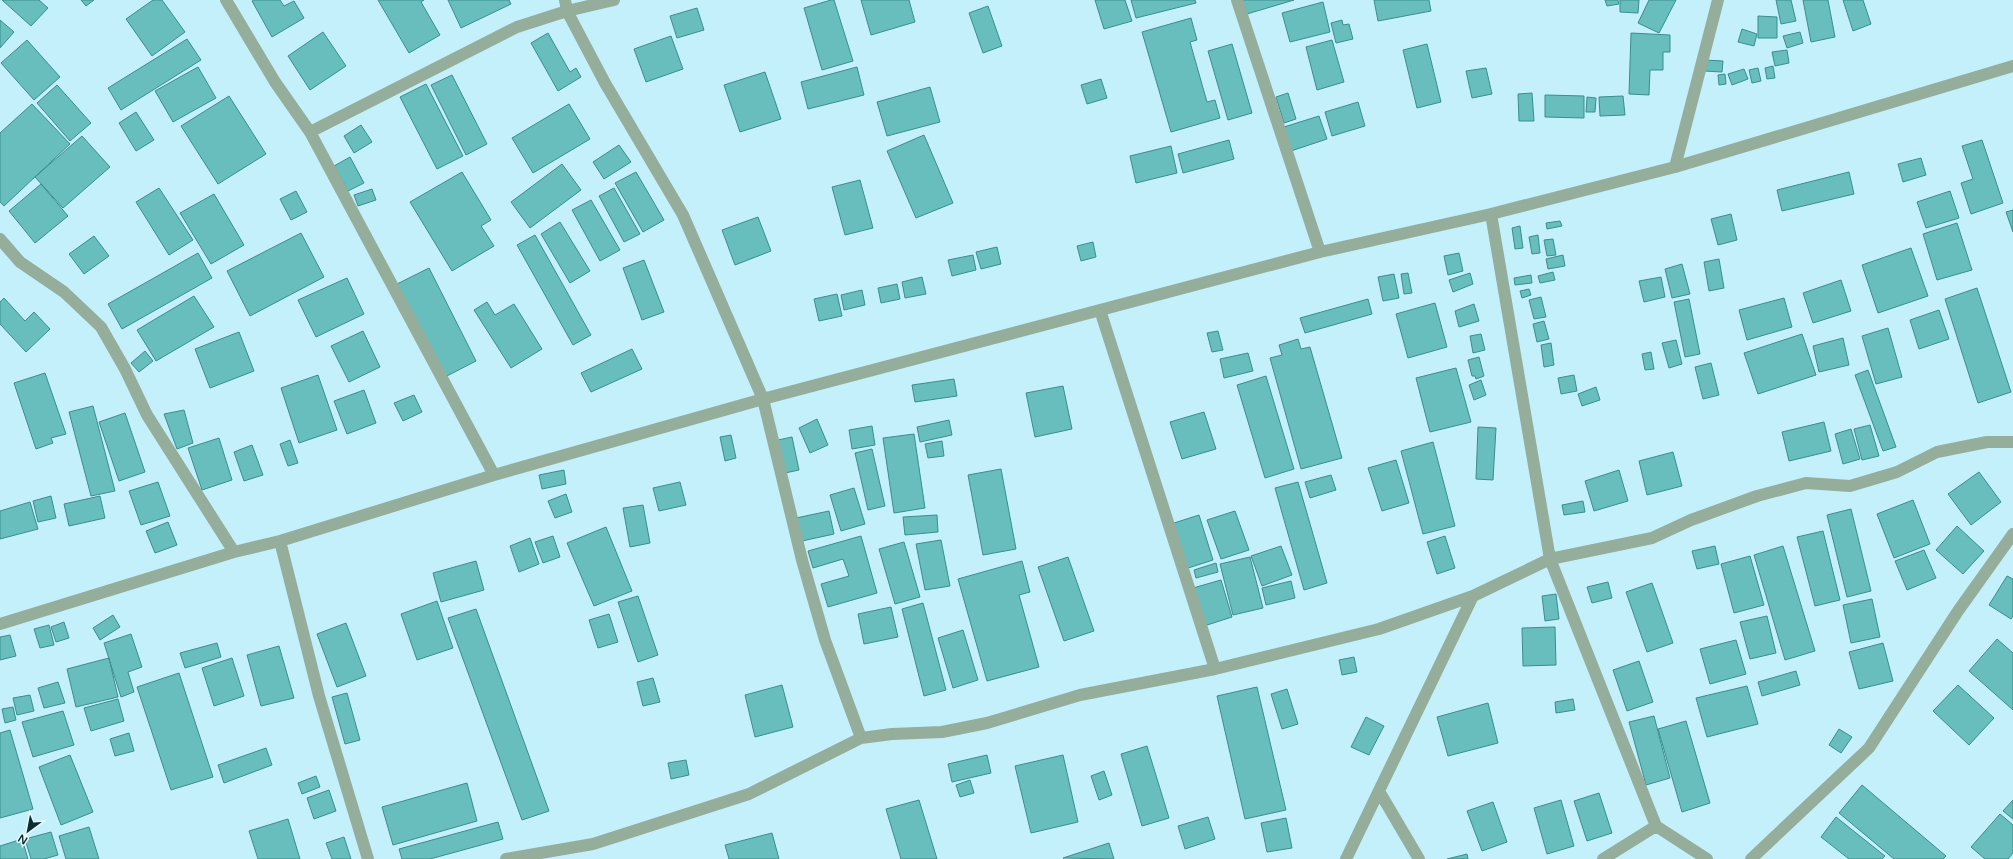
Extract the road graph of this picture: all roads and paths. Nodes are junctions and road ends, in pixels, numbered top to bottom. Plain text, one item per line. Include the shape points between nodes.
1 (226, 0) edge
2 (614, 0) edge
3 (1237, 0) edge
4 (1718, 0) edge
5 (566, 6) edge
6 (2013, 66) edge
7 (310, 132) junction
8 (1675, 167) junction
9 (1491, 214) junction
10 (0, 239) edge
11 (1320, 252) junction
12 (1100, 310) junction
13 (764, 399) junction
14 (2013, 442) edge
15 (494, 475) junction
16 (2013, 534) edge
17 (280, 541) junction
18 (234, 552) junction
19 (1550, 559) junction
20 (1473, 596) junction
21 (0, 624) edge
22 (1215, 669) junction
23 (861, 738) junction
24 (1379, 791) junction
25 (1656, 826) junction
26 (368, 859) edge
27 (506, 859) edge
28 (1346, 859) edge
29 (1419, 859) edge
30 (1603, 859) edge
31 (1706, 859) edge
32 (1751, 859) edge

1 - 7 street via 275,82
2 - 5 street
3 - 11 street
4 - 8 street
5 - 7 street via 517,27
5 - 13 street via 605,83 683,215
6 - 8 street
7 - 15 street
8 - 9 street
9 - 11 street
9 - 19 street
10 - 18 street via 20,262 64,292 101,327 125,369 147,416
11 - 12 street
12 - 13 street
12 - 22 street
13 - 15 street
13 - 23 street via 810,589 825,640
14 - 19 street via 1988,442 1937,452 1897,472 1850,486 1806,483 1757,496 1691,520 1652,538
15 - 17 street
16 - 32 street via 1958,611 1869,748
17 - 18 street
17 - 26 street via 320,696
18 - 21 street
19 - 20 street
19 - 25 street
20 - 22 street via 1379,629
20 - 24 street
22 - 23 street via 1080,695 987,723 942,732
23 - 27 street via 749,794 593,844
24 - 28 street
24 - 29 street
25 - 30 street
25 - 31 street

